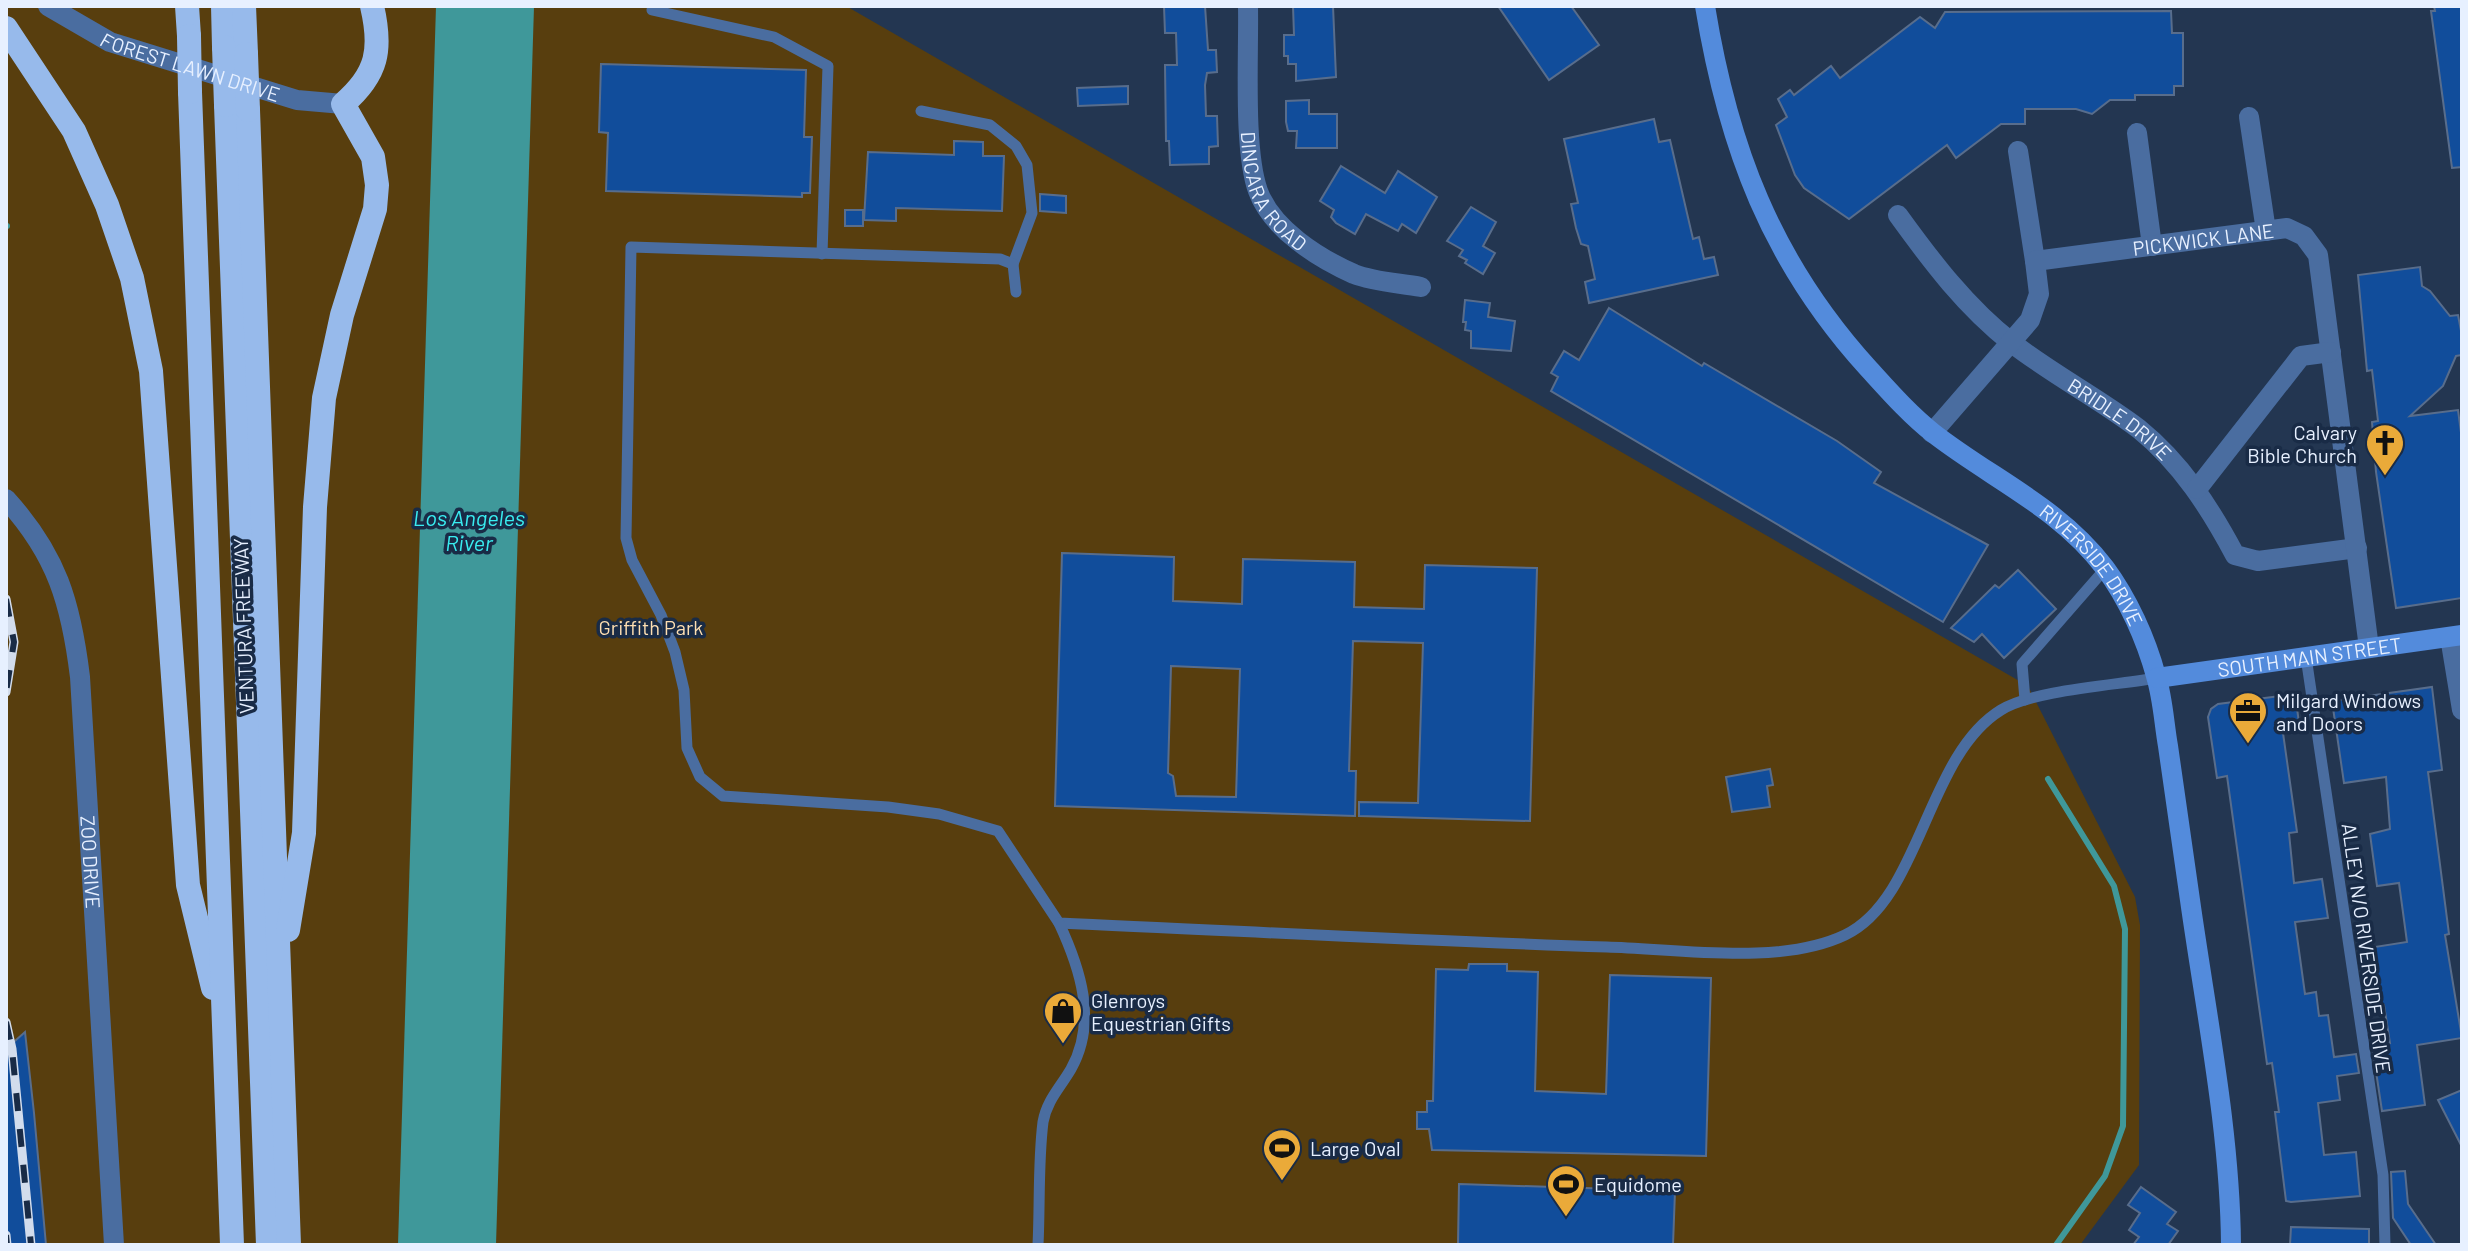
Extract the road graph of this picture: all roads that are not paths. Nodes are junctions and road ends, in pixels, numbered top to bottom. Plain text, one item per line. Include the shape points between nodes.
1 (48, 6) edge
2 (187, 6) edge
3 (223, 6) edge
4 (244, 6) edge
5 (372, 6) edge
6 (1248, 6) edge
7 (1705, 6) edge
8 (652, 10) dead end
9 (6, 28) edge
10 (235, 51) junction
11 (343, 104) junction
12 (237, 108) junction
13 (921, 111) dead end
14 (2249, 117) dead end
15 (2137, 133) dead end
16 (2018, 151) dead end
17 (1898, 215) dead end
18 (2266, 231) junction
19 (2152, 246) junction
20 (822, 254) junction
21 (2035, 261) junction
22 (1013, 264) junction
23 (1421, 287) dead end
24 (1016, 292) dead end
25 (2011, 342) junction
26 (2331, 352) junction
27 (200, 365) junction
28 (1932, 433) junction
29 (2197, 489) junction
30 (6, 499) edge
31 (2357, 548) junction
32 (2105, 569) junction
33 (2456, 636) edge
34 (2369, 648) junction
35 (2306, 657) junction
36 (2157, 678) junction
37 (2025, 700) junction
38 (2462, 710) edge
39 (1059, 923) junction
40 (280, 983) junction
41 (225, 1037) junction
42 (114, 1245) edge
43 (232, 1245) edge
44 (254, 1245) edge
45 (268, 1245) edge
46 (289, 1245) edge
47 (1038, 1245) edge
48 (2231, 1245) edge
49 (2385, 1245) edge

1 - 11 street, FOREST LAWN DRIVE via 110,42 297,100
2 - 27 highway, VENTURA FREEWAY, bridge
3 - 10 highway
4 - 10 highway, VENTURA FREEWAY
5 - 11 highway via 377,52 370,75
6 - 23 street, DINCARA ROAD via 1251,160 1258,192 1277,222 1303,244 1356,274
7 - 28 main road, RIVERSIDE DRIVE via 1723,103 1778,244 1817,307 1852,350
8 - 20 lane via 774,37 828,66
9 - 41 highway via 74,131 132,278 151,371 188,885
10 - 12 highway, VENTURA FREEWAY, bridge
11 - 40 highway via 373,157 377,185 324,398 304,833
12 - 40 highway, VENTURA FREEWAY
12 - 45 highway
13 - 22 lane via 990,125 1016,146 1027,165 1032,213
14 - 18 street
15 - 19 street
16 - 21 street
17 - 25 street, BRIDLE DRIVE via 1943,278
18 - 19 street, PICKWICK LANE
18 - 26 street, PICKWICK LANE via 2287,228 2304,236 2318,255
19 - 21 street, PICKWICK LANE
20 - 22 lane via 1000,259
20 - 39 lane via 631,247 626,538 675,652 684,690 687,748 700,777 723,796 901,808 998,831
21 - 25 street via 2037,309
22 - 24 lane
25 - 28 street
25 - 29 street, BRIDLE DRIVE via 2139,430
26 - 29 street via 2301,356
26 - 31 street, PICKWICK LANE
27 - 41 highway, VENTURA FREEWAY
27 - 44 highway via 223,399
28 - 32 main road, RIVERSIDE DRIVE via 2056,516
29 - 31 street, BRIDLE DRIVE via 2235,555 2246,560
30 - 42 street, ZOO DRIVE via 31,527 60,576 74,623
31 - 34 street, PICKWICK LANE
32 - 36 main road, RIVERSIDE DRIVE via 2125,599
32 - 37 lane via 2022,664
33 - 34 main road, SOUTH MAIN STREET
33 - 38 street
34 - 35 main road, SOUTH MAIN STREET
35 - 36 main road, SOUTH MAIN STREET
35 - 49 lane, ALLEY N/O RIVERSIDE DRIVE via 2383,1175
36 - 37 lane
36 - 48 main road, RIVERSIDE DRIVE via 2221,1119
37 - 39 lane via 2000,710 1954,762 1882,904 1848,934 1808,948 1618,948
39 - 47 lane via 1077,961 1084,1018 1081,1047 1050,1098 1043,1122
40 - 46 highway, VENTURA FREEWAY
41 - 43 highway, VENTURA FREEWAY

